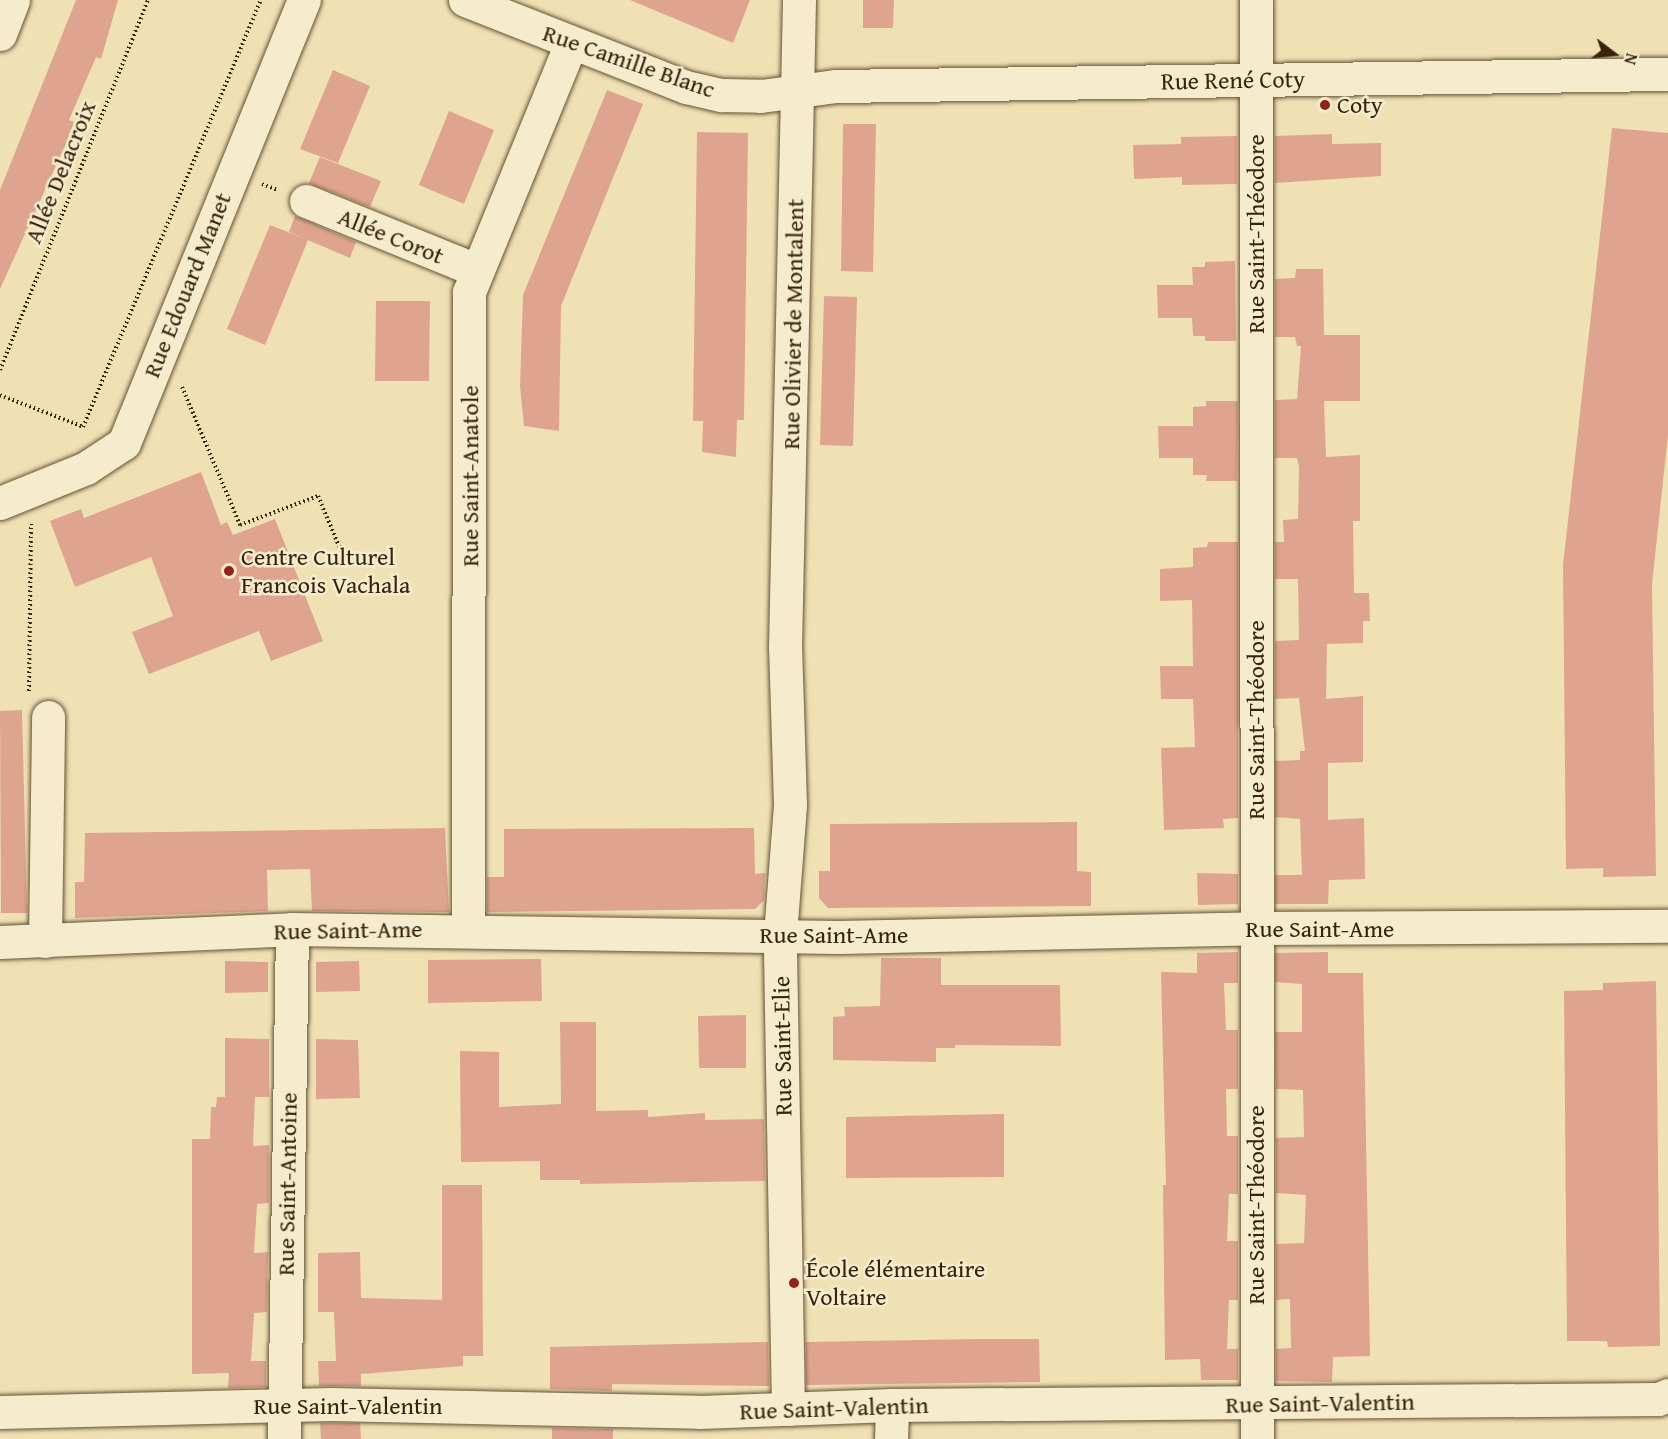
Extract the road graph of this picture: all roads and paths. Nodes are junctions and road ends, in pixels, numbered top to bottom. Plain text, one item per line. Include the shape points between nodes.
1 (13, 0) edge
2 (148, 0) edge
3 (261, 0) edge
4 (304, 0) edge
5 (465, 0) edge
6 (799, 0) edge
7 (1256, 0) edge
8 (0, 34) edge
9 (571, 43) junction
10 (1668, 74) edge
11 (1256, 79) junction
12 (798, 92) junction
13 (224, 191) junction
14 (306, 201) joint
15 (476, 270) junction
16 (164, 344) junction
17 (0, 370) edge
18 (0, 395) edge
19 (83, 427) junction
20 (124, 443) junction
21 (32, 490) junction
22 (0, 503) edge
23 (346, 563) dead end
24 (785, 647) joint
25 (38, 709) joint
26 (1668, 926) edge
27 (1257, 928) junction
28 (292, 929) junction
29 (468, 929) junction
30 (780, 935) junction
31 (45, 941) junction
32 (0, 942) edge
33 (1668, 1395) edge
34 (284, 1404) junction
35 (1256, 1404) junction
36 (892, 1405) junction
37 (788, 1409) junction
38 (0, 1412) edge
39 (699, 1426) edge
40 (284, 1439) edge
41 (891, 1439) edge
42 (1257, 1439) edge

1 - 8 street
2 - 17 path, Allée Delacroix
3 - 19 path
4 - 13 street, Rue Edouard Manet
5 - 9 street, Rue Camille Blanc
6 - 12 street, Rue Olivier de Montalent
7 - 11 street, Rue Saint-Théodore
9 - 12 street, Rue Camille Blanc via 705,93 761,96
9 - 15 street, Rue Saint-Anatole
10 - 11 street, Rue René Coty
11 - 12 street, Rue René Coty via 836,87
11 - 27 street, Rue Saint-Théodore
12 - 24 street, Rue Olivier de Montalent
13 - 14 path via 249,201 261,184
13 - 16 street, Rue Edouard Manet
14 - 15 street, Allée Corot
15 - 29 street, Rue Saint-Anatole via 469,292
16 - 20 street, Rue Edouard Manet
16 - 23 path via 240,525 318,496
18 - 19 path
19 - 20 path
20 - 21 street via 86,468
21 - 22 street
21 - 25 path
24 - 30 street, Rue Saint-Elie via 790,804
25 - 31 street
26 - 27 street, Rue Saint-Ame
27 - 30 street, Rue Saint-Ame
27 - 35 street, Rue Saint-Théodore
28 - 29 street, Rue Saint-Ame
28 - 31 street, Rue Saint-Ame
28 - 34 street, Rue Saint-Antoine
29 - 30 street, Rue Saint-Ame
30 - 37 street, Rue Saint-Elie
31 - 32 street, Rue Saint-Ame
33 - 35 street, Rue Saint-Valentin via 1658,1399
34 - 38 street, Rue Saint-Valentin
34 - 39 street, Rue Saint-Valentin via 514,1408
34 - 40 street, Rue Saint-Antoine
35 - 36 street, Rue Saint-Valentin
35 - 42 street, Rue Saint-Théodore
36 - 37 street, Rue Saint-Valentin
36 - 41 street
37 - 39 street, Rue Saint-Valentin

